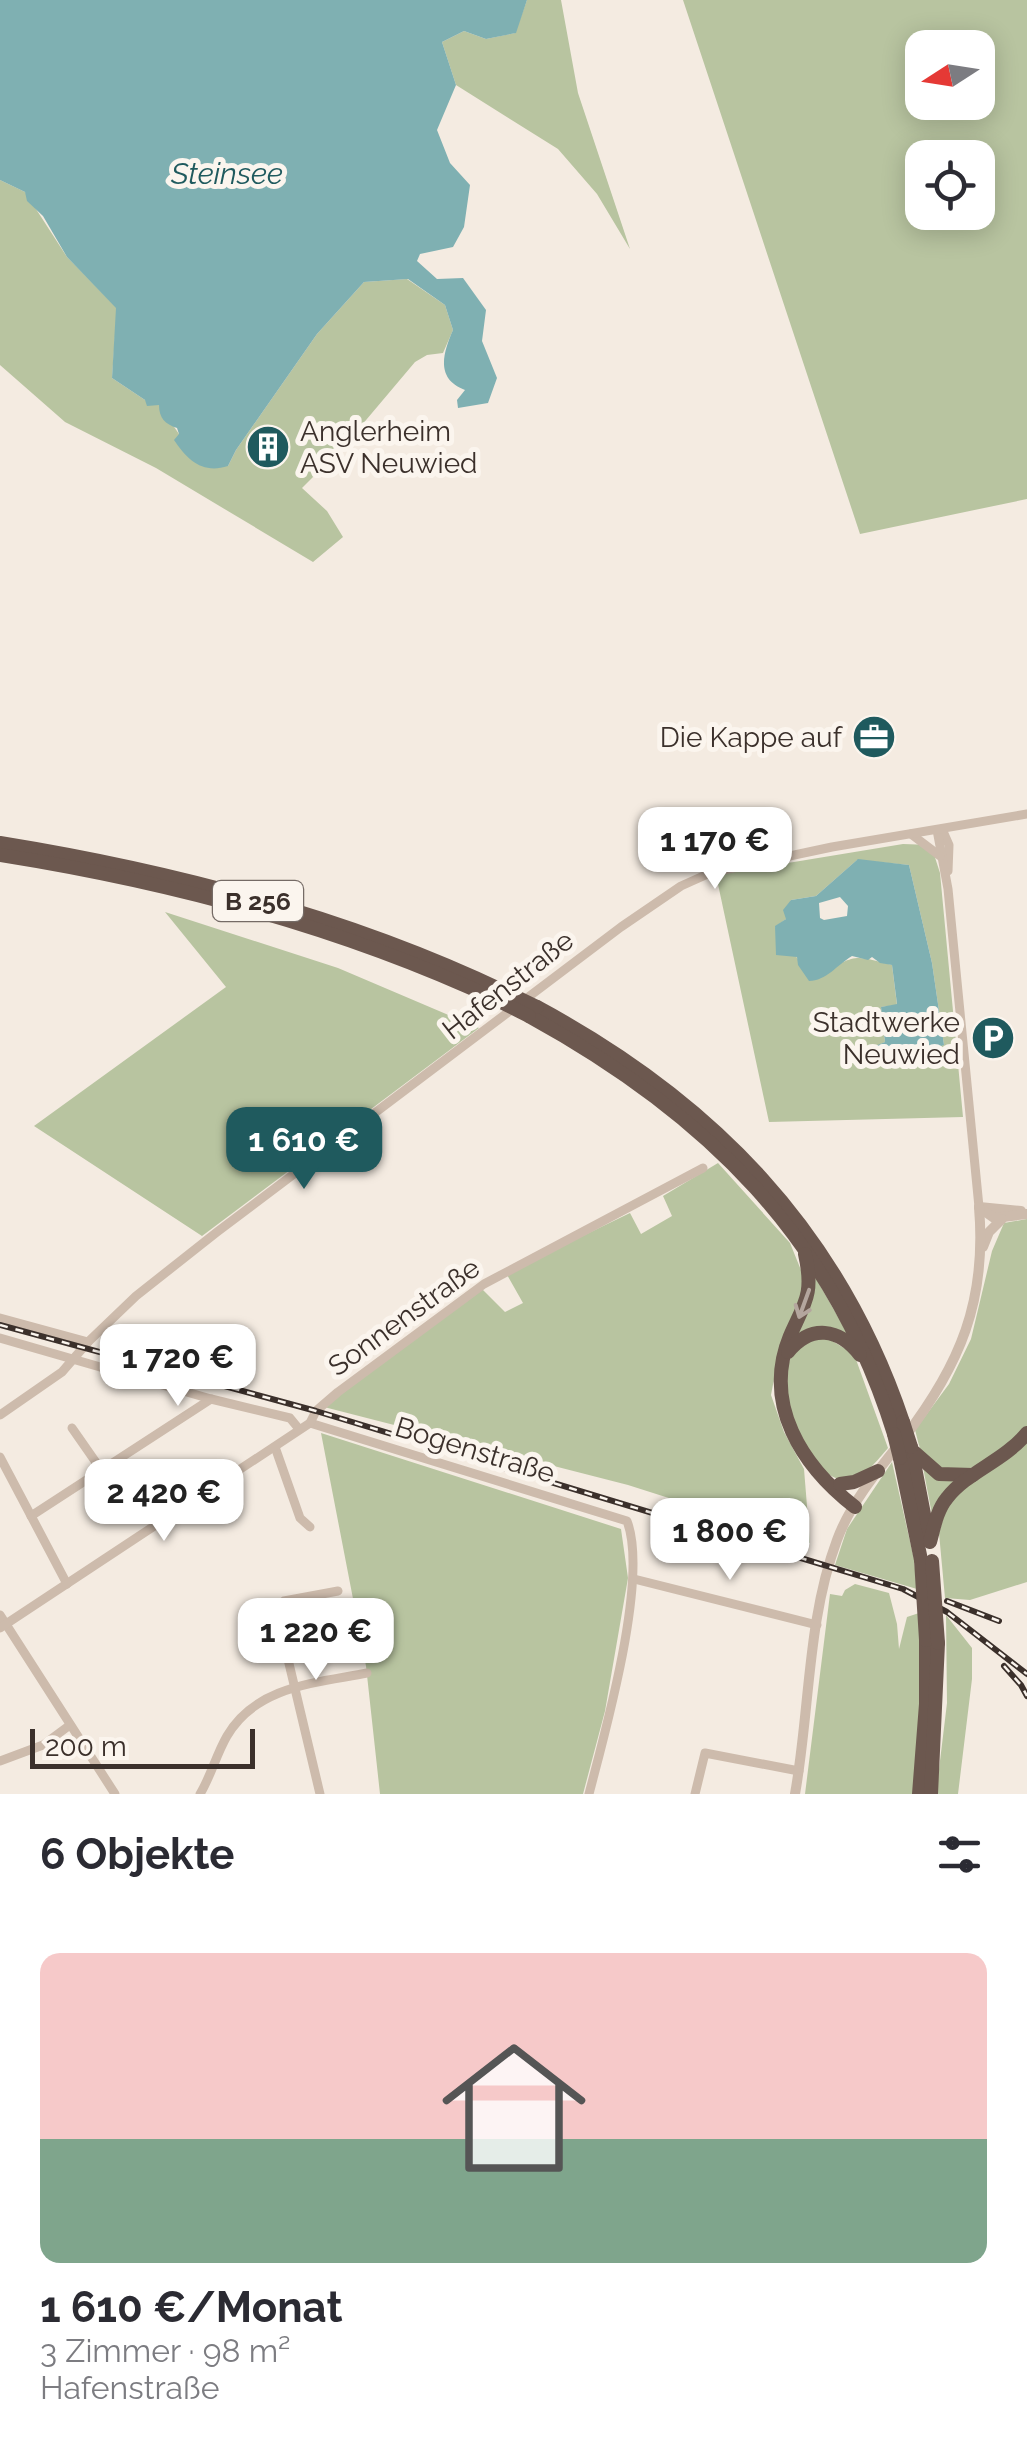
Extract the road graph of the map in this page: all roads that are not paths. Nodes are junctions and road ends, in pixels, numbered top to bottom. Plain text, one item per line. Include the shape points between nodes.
1 (1027, 814) edge
2 (940, 829) junction
3 (911, 834) junction
4 (0, 843) edge
5 (0, 855) edge
6 (941, 856) junction
7 (948, 889) junction
8 (501, 996) junction
9 (533, 1012) junction
10 (703, 1168) dead end
11 (980, 1207) junction
12 (1027, 1213) edge
13 (1002, 1218) junction
14 (804, 1248) junction
15 (982, 1253) junction
16 (0, 1318) edge
17 (0, 1338) edge
18 (88, 1342) junction
19 (785, 1357) junction
20 (76, 1360) junction
21 (871, 1369) junction
22 (211, 1399) junction
23 (1, 1412) edge
24 (310, 1423) junction
25 (72, 1428) dead end
26 (898, 1428) junction
27 (299, 1429) junction
28 (1027, 1433) edge
29 (275, 1446) junction
30 (906, 1452) junction
31 (0, 1456) edge
32 (102, 1470) junction
33 (878, 1471) junction
34 (822, 1474) junction
35 (974, 1475) junction
36 (840, 1484) junction
37 (854, 1506) junction
38 (31, 1516) junction
39 (310, 1528) dead end
40 (930, 1542) junction
41 (926, 1560) junction
42 (634, 1579) junction
43 (67, 1584) junction
44 (338, 1591) dead end
45 (0, 1615) edge
46 (817, 1625) junction
47 (3, 1627) edge
48 (932, 1641) junction
49 (367, 1673) dead end
50 (296, 1687) junction
51 (70, 1725) junction
52 (0, 1762) edge
53 (799, 1772) junction
54 (115, 1794) edge
55 (200, 1794) edge
56 (320, 1794) edge
57 (590, 1794) edge
58 (694, 1794) edge
59 (795, 1794) edge
60 (919, 1794) edge
61 (931, 1794) edge

1 - 2 street, Hafenstraße
2 - 3 street, Hafenstraße
2 - 6 street
2 - 7 street via 948,845
3 - 6 street
3 - 18 street, Hafenstraße via 710,872 681,886 217,1232
4 - 8 highway, B 256 via 269,904 398,946
5 - 8 highway, B 256 via 250,910
6 - 7 street
7 - 11 street
8 - 9 highway, B 256, bridge
9 - 14 highway, B 256 via 690,1122 746,1176
9 - 26 highway, B 256 via 648,1074 758,1171 847,1295 878,1356
10 - 24 street, Sonnenstraße via 484,1284 338,1392
11 - 12 street
11 - 13 street
11 - 15 street
12 - 13 street
13 - 15 street
14 -> 19 highway via 809,1296
14 - 21 highway, B 256
15 - 33 street via 954,1363
16 - 18 street
17 - 20 street
18 - 20 street, Hafenstraße
19 - 21 highway via 800,1339 828,1332 849,1342
19 - 34 highway via 780,1385 788,1425
20 - 22 street
20 - 23 street
21 - 26 highway, B 256
22 - 27 street via 290,1418
22 - 32 street
24 - 27 street, Sonnenstraße
24 - 42 street, Bogenstraße via 626,1521
25 - 32 street
26 - 30 highway, B 256, bridge
27 - 29 street, Sonnenstraße
28 - 35 highway
29 - 39 street via 300,1518
29 - 43 street, Sonnenstraße
30 - 35 highway via 939,1474
30 - 40 highway, B 256
30 - 41 highway, B 256
31 - 38 street
32 - 38 street
33 - 36 highway
33 - 37 street
34 - 36 highway
34 - 37 highway
35 - 40 highway via 944,1501
36 - 37 highway via 854,1495
37 - 46 street via 830,1560
38 - 43 street
40 - 41 highway, B 256
41 - 48 highway, B 256, bridge
42 - 46 street
42 - 57 street
43 - 47 street, Sonnenstraße
44 - 50 street via 279,1605
45 - 47 street
46 - 53 street
47 - 51 street
48 - 60 highway, B 256
48 - 61 highway, B 256
49 - 50 street
50 - 55 street via 269,1696 241,1718
50 - 56 street
51 - 52 street
51 - 54 street
53 - 58 street via 705,1753
53 - 59 street

